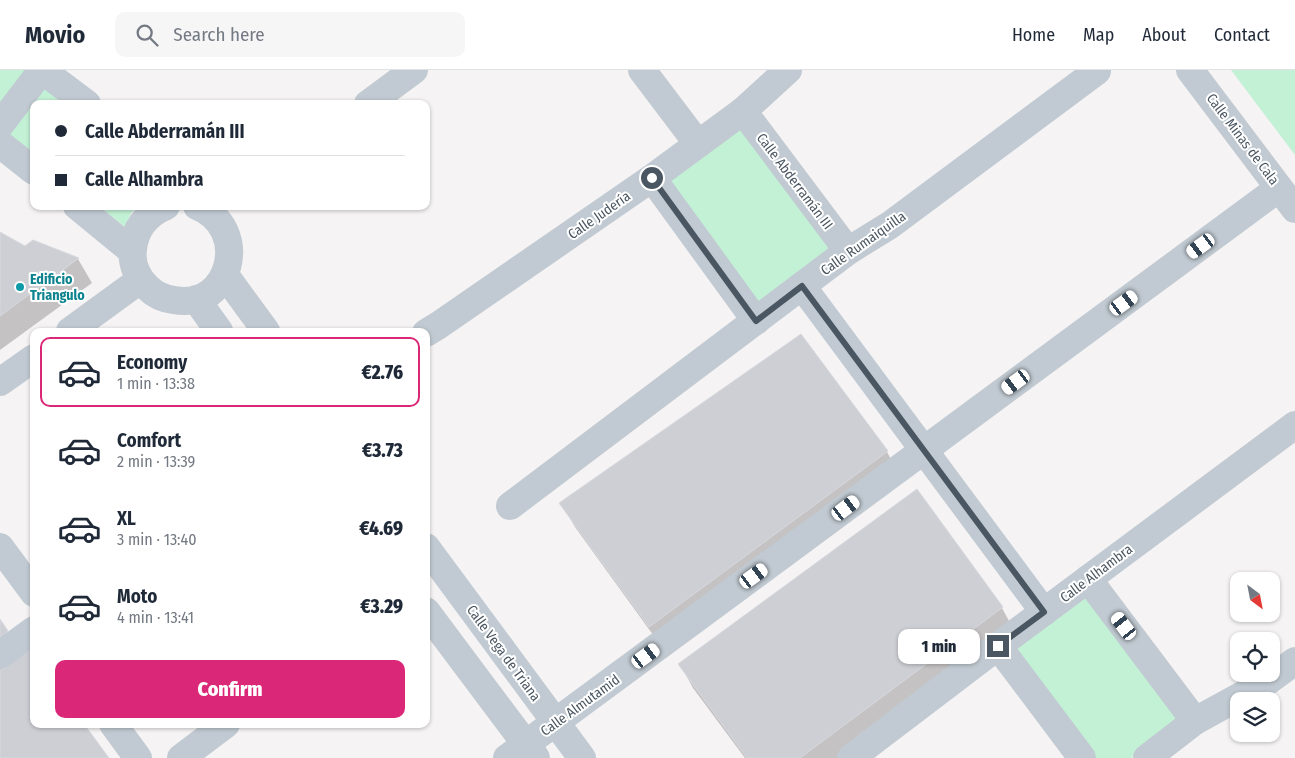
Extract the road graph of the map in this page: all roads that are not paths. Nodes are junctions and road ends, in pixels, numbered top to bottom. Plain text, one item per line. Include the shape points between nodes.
1 (42, 70) edge
2 (642, 70) edge
3 (788, 70) edge
4 (1190, 70) edge
5 (410, 71) edge
6 (1097, 71) edge
7 (82, 100) edge
8 (373, 100) edge
9 (742, 111) junction
10 (0, 125) edge
11 (0, 144) edge
12 (698, 144) junction
13 (30, 168) edge
14 (652, 178) junction
15 (1287, 198) edge
16 (82, 210) edge
17 (158, 210) edge
18 (212, 210) edge
19 (132, 251) junction
20 (848, 251) junction
21 (225, 275) junction
22 (140, 280) junction
23 (802, 286) junction
24 (196, 299) junction
25 (756, 321) junction
26 (74, 328) edge
27 (217, 328) edge
28 (264, 328) edge
29 (430, 331) edge
30 (30, 361) edge
31 (0, 382) edge
32 (1295, 425) edge
33 (923, 450) junction
34 (510, 506) dead end
35 (0, 546) edge
36 (430, 552) edge
37 (1088, 579) junction
38 (30, 587) edge
39 (1044, 612) junction
40 (430, 618) edge
41 (30, 633) edge
42 (998, 646) junction
43 (0, 655) edge
44 (1295, 662) edge
45 (1195, 721) junction
46 (556, 723) junction
47 (116, 728) edge
48 (221, 728) edge
49 (523, 753) edge
50 (1150, 757) edge
51 (138, 758) edge
52 (181, 758) edge
53 (582, 758) edge
54 (851, 758) edge
55 (1082, 758) edge

1 - 7 street
1 - 10 street
2 - 12 street
3 - 9 street, Calle Judería
4 - 15 street, Calle Minas de Cala
5 - 8 street
6 - 20 street, Calle Rumaiquilla via 890,225
9 - 12 street, Calle Judería
9 - 20 street, Calle Abderramán III
11 - 13 street
12 - 14 street, Calle Judería
14 - 25 street
14 - 29 street, Calle Judería
15 - 33 street, Calle Almutamid
16 - 19 street
17 - 19 street via 142,224
18 - 21 street via 230,245
19 - 22 street
20 - 23 street, Calle Rumaiquilla
21 - 24 street via 208,294
21 - 28 street
22 - 24 street via 165,299 180,302
22 - 26 street
23 - 25 street, Calle Rumaiquilla
23 - 33 street
24 - 27 street
25 - 34 street, Calle Rumaiquilla
30 - 31 street
32 - 37 street, Calle Alhambra
33 - 39 street
33 - 46 street, Calle Almutamid
35 - 38 street
36 - 46 street, Calle Vega de Triana
37 - 39 street, Calle Alhambra
37 - 45 street
39 - 42 street, Calle Alhambra
40 - 49 street
41 - 43 street
42 - 54 street, Calle Alhambra
42 - 55 street
44 - 45 street via 1268,681
45 - 50 street
46 - 49 street, Calle Almutamid
46 - 53 street, Calle Vega de Triana
47 - 51 street
48 - 52 street

